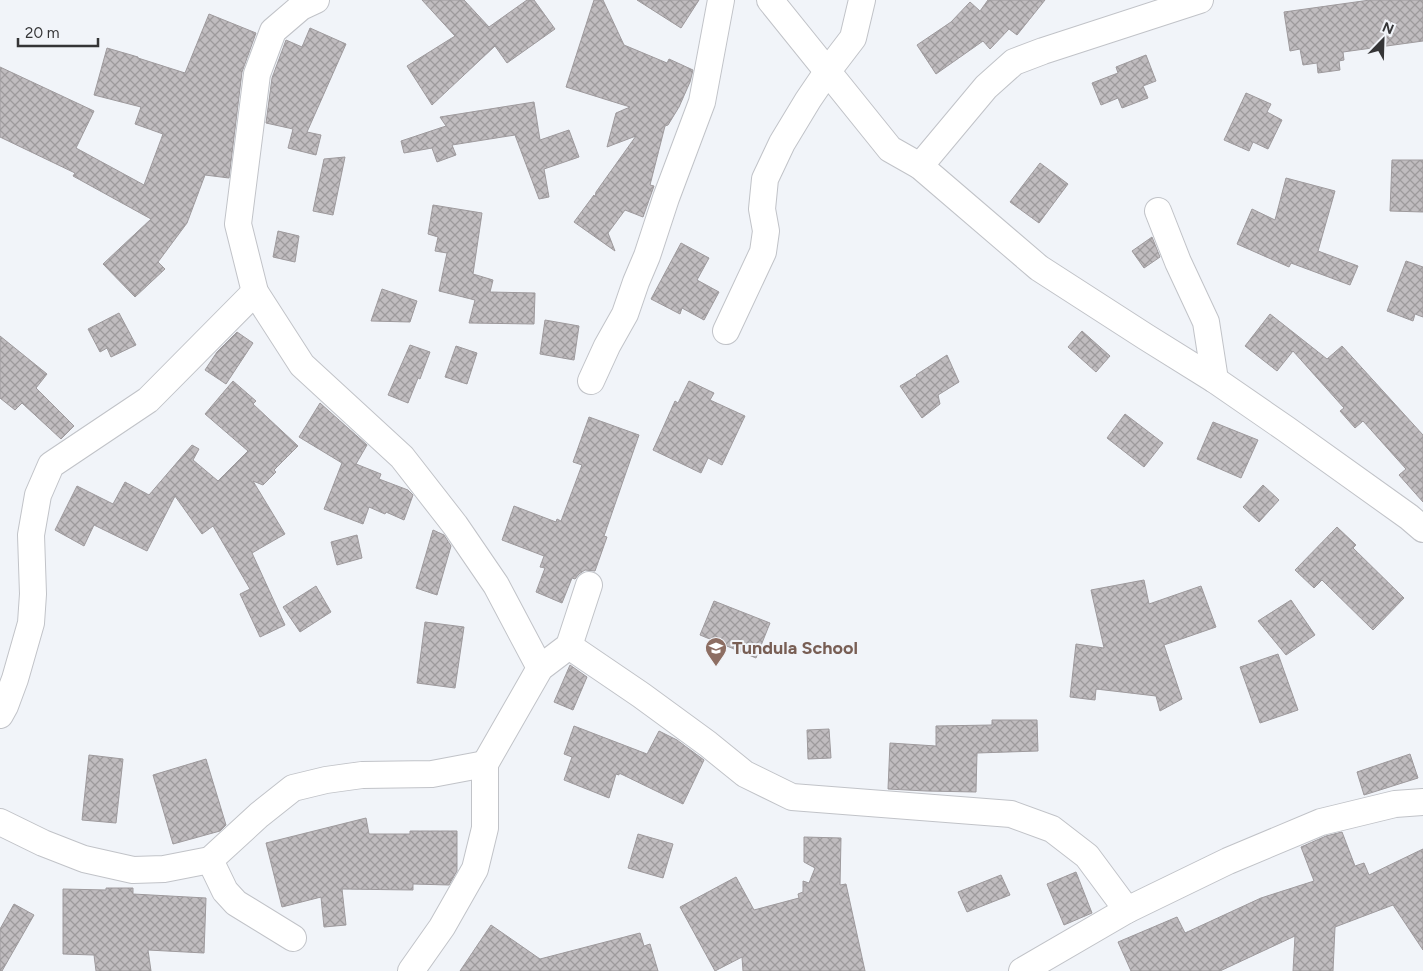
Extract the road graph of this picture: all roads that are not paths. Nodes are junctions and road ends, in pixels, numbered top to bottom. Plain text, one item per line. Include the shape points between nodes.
1 (721, 0) edge
2 (770, 0) edge
3 (862, 0) edge
4 (1200, 0) edge
5 (305, 2) edge
6 (827, 72) junction
7 (920, 166) junction
8 (1158, 211) dead end
9 (255, 292) junction
10 (726, 331) dead end
11 (1215, 380) junction
12 (591, 381) dead end
13 (1418, 517) edge
14 (589, 585) dead end
15 (569, 646) junction
16 (540, 668) junction
17 (0, 714) edge
18 (485, 764) junction
19 (1423, 802) edge
20 (0, 822) edge
21 (210, 860) junction
22 (1126, 910) junction
23 (293, 938) dead end
24 (411, 971) edge
25 (1022, 971) edge

1 - 12 street via 702,102 625,314
2 - 6 street
3 - 6 street via 853,38
4 - 7 street via 1014,62 986,87
5 - 9 street via 273,31 257,74 238,224
6 - 7 street via 890,149
6 - 10 street via 782,143 766,179 762,209 766,231 763,252
7 - 11 street via 1039,268
8 - 11 street via 1206,322
9 - 16 street via 302,365 402,457 455,525 496,585
9 - 17 street via 148,400 51,465 38,495 31,535 31,623 15,680
11 - 13 street
14 - 15 street
15 - 16 street
15 - 22 street via 648,700 746,774 792,797 1011,814 1052,830 1087,856
16 - 18 street
18 - 21 street via 432,774 362,775 293,788
18 - 24 street via 486,828 475,869 442,927
19 - 22 street via 1395,804 1321,822 1228,861
20 - 21 street via 84,859 133,870 164,869
21 - 23 street via 225,891 236,903
22 - 25 street

